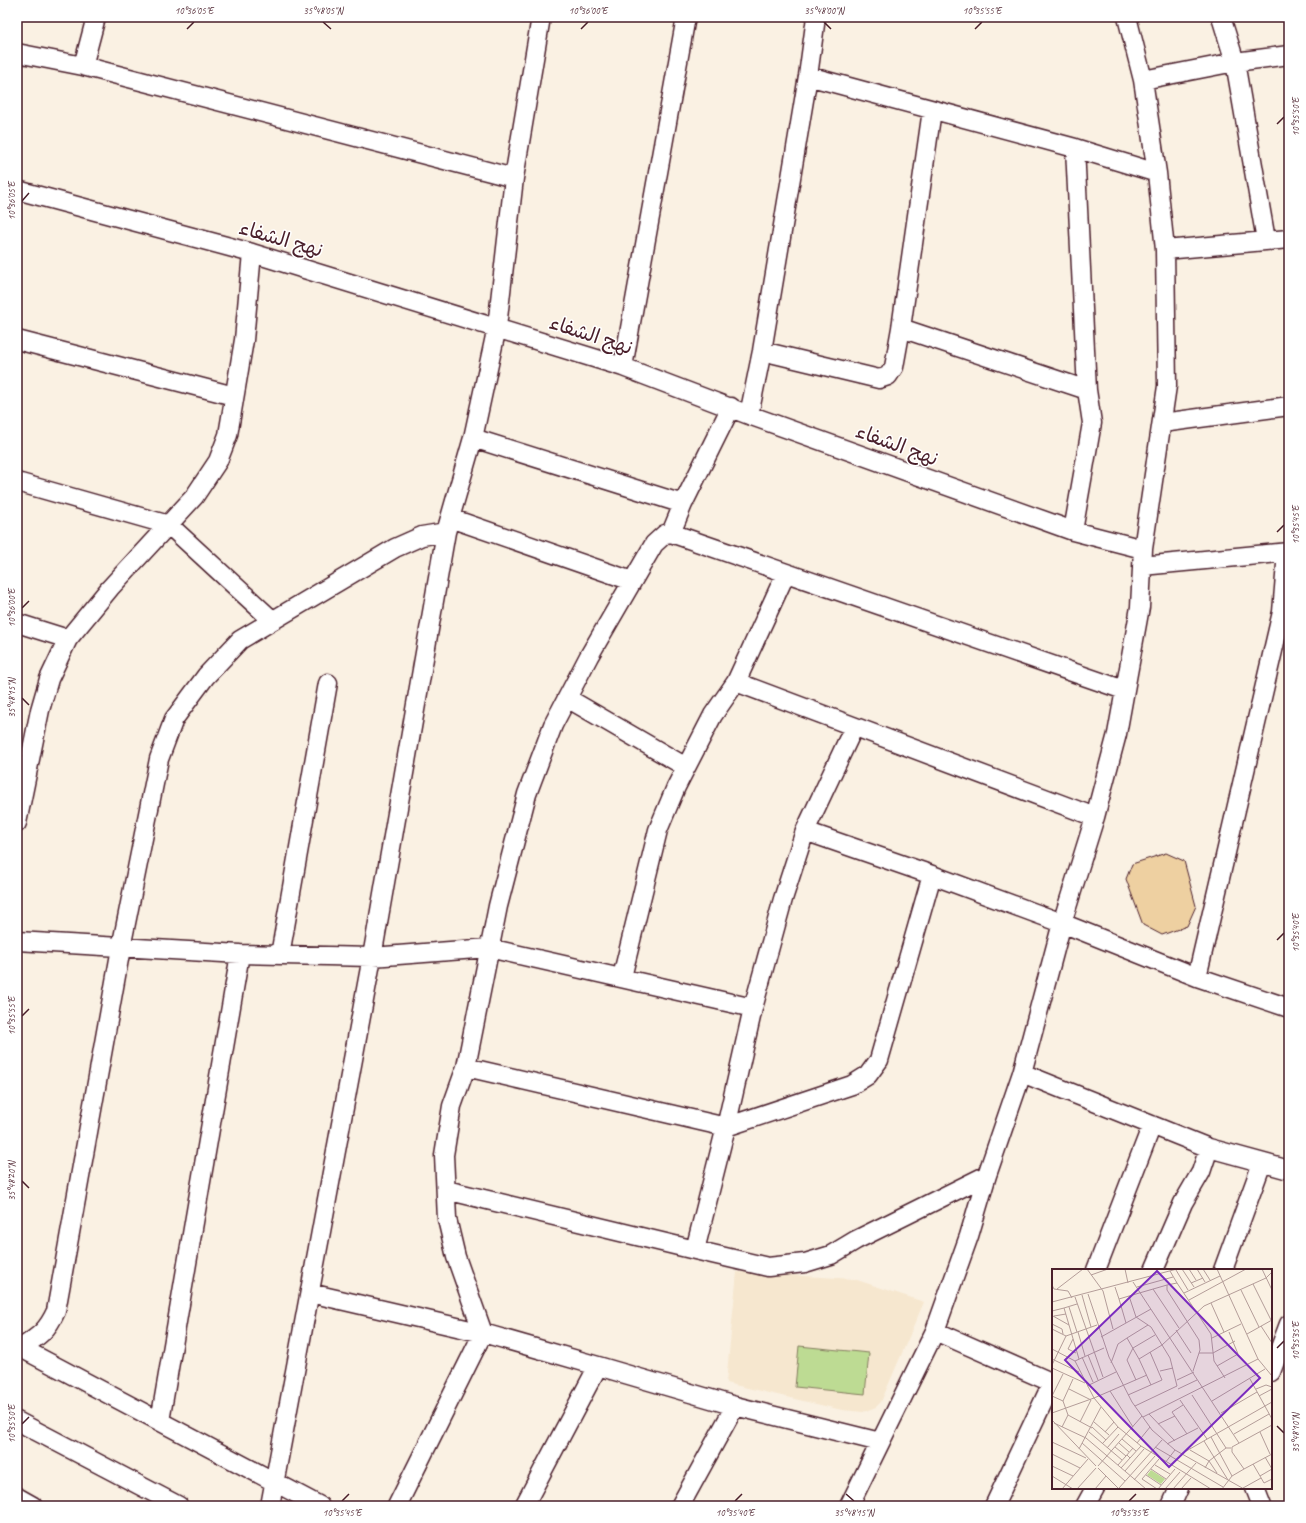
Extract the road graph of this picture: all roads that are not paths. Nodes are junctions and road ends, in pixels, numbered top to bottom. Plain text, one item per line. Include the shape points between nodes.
1 (96, 17) edge
2 (686, 17) edge
3 (816, 17) edge
4 (1127, 17) edge
5 (1221, 17) edge
6 (537, 18) edge
7 (17, 53) edge
8 (1289, 55) edge
9 (1235, 62) junction
10 (83, 66) junction
11 (808, 76) junction
12 (1143, 80) junction
13 (932, 110) junction
14 (1075, 148) junction
15 (1157, 172) junction
16 (514, 178) junction
17 (17, 190) edge
18 (1289, 238) edge
19 (1266, 240) junction
20 (1165, 250) junction
21 (252, 253) junction
22 (497, 328) junction
23 (900, 328) junction
24 (17, 340) edge
25 (762, 352) junction
26 (623, 367) junction
27 (1087, 390) junction
28 (234, 396) junction
29 (1289, 406) edge
30 (731, 407) junction
31 (749, 415) junction
32 (1162, 423) junction
33 (473, 438) junction
34 (17, 482) edge
35 (683, 504) junction
36 (169, 525) junction
37 (448, 525) junction
38 (1073, 532) junction
39 (671, 533) junction
40 (1288, 552) edge
41 (1143, 558) junction
42 (786, 573) junction
43 (632, 581) junction
44 (272, 620) junction
45 (17, 623) edge
46 (68, 639) junction
47 (736, 682) junction
48 (328, 683) dead end
49 (1124, 690) junction
50 (567, 698) junction
51 (854, 728) junction
52 (686, 766) junction
53 (1094, 818) junction
54 (17, 823) edge
55 (805, 831) junction
56 (932, 875) junction
57 (1062, 923) junction
58 (17, 941) edge
59 (121, 948) junction
60 (489, 948) junction
61 (240, 954) junction
62 (280, 955) junction
63 (372, 957) junction
64 (622, 977) junction
65 (1197, 977) junction
66 (753, 1008) junction
67 (1289, 1008) edge
68 (466, 1066) junction
69 (1022, 1073) junction
70 (1152, 1125) junction
71 (726, 1128) junction
72 (1209, 1148) junction
73 (1262, 1163) junction
74 (1289, 1170) edge
75 (987, 1175) junction
76 (446, 1190) junction
77 (695, 1250) junction
78 (1096, 1269) edge
79 (1154, 1269) edge
80 (1223, 1269) edge
81 (310, 1293) junction
82 (1288, 1329) edge
83 (935, 1331) junction
84 (483, 1333) junction
85 (19, 1347) edge
86 (598, 1366) junction
87 (1272, 1369) edge
88 (1052, 1382) edge
89 (1052, 1384) edge
90 (735, 1406) junction
91 (17, 1421) edge
92 (160, 1421) junction
93 (880, 1442) junction
94 (274, 1481) junction
95 (1094, 1489) edge
96 (1255, 1489) edge
97 (17, 1497) edge
98 (33, 1506) edge
99 (179, 1506) edge
100 (270, 1506) edge
101 (320, 1506) edge
102 (398, 1506) edge
103 (524, 1506) edge
104 (680, 1506) edge
105 (849, 1506) edge
106 (994, 1506) edge
107 (1085, 1506) edge
108 (1262, 1506) edge

1 - 10 street
2 - 26 street
3 - 11 street
4 - 12 street
5 - 9 street
6 - 16 street
7 - 10 street
8 - 9 street
9 - 12 street
9 - 19 street
10 - 16 street
11 - 13 street
11 - 25 street
12 - 15 street
13 - 14 street
13 - 23 street
14 - 15 street
14 - 27 street
15 - 20 street
16 - 22 street
17 - 21 street, نهج الشفاء
18 - 19 street
19 - 20 street
20 - 32 street via 1167,386
21 - 22 street, نهج الشفاء
21 - 28 street via 244,340
22 - 26 street, نهج الشفاء
22 - 33 street
23 - 25 street via 894,367 888,376 879,378
23 - 27 street
24 - 28 street
25 - 31 street
26 - 30 street, نهج الشفاء
27 - 38 street via 1092,423
28 - 36 street via 228,435 218,461 194,497
29 - 32 street
30 - 31 street, نهج الشفاء
30 - 35 street
31 - 38 street, نهج الشفاء
32 - 41 street
33 - 35 street
33 - 37 street
34 - 36 street
35 - 39 street
36 - 44 street
36 - 46 street via 110,588
37 - 43 street
37 - 44 street via 395,548
37 - 63 street
38 - 41 street, نهج الشفاء
39 - 42 street
39 - 43 street via 665,534 654,544
40 - 41 street, نهج الشفاء
40 - 65 street via 1282,612
41 - 49 street via 1140,607
42 - 47 street
42 - 49 street
43 - 50 street
44 - 59 street via 240,640 206,676 174,719 159,759
45 - 46 street
46 - 54 street via 48,679
47 - 51 street
47 - 52 street via 713,715
48 - 62 street
49 - 53 street via 1117,734
50 - 52 street
50 - 60 street via 553,725 527,794
51 - 53 street
51 - 55 street
52 - 64 street via 658,830
53 - 57 street
55 - 56 street
55 - 66 street
56 - 57 street
56 - 71 street via 879,1060 868,1075 852,1085
57 - 65 street
57 - 69 street
58 - 59 street
59 - 61 street
59 - 85 street via 56,1311 51,1323 42,1333
60 - 63 street
60 - 64 street
60 - 68 street
61 - 62 street
61 - 92 street
62 - 63 street
63 - 81 street
64 - 66 street
65 - 67 street
66 - 71 street
68 - 71 street
68 - 76 street via 452,1106 444,1155
69 - 70 street
69 - 75 street
70 - 72 street
70 - 78 street
71 - 77 street
72 - 73 street
72 - 79 street via 1201,1172 1183,1203
73 - 74 street
73 - 80 street
75 - 77 street via 831,1255 805,1263 768,1267
75 - 83 street via 970,1236
76 - 77 street
76 - 84 street via 447,1219 456,1257
81 - 84 street
81 - 94 street
82 - 87 street
83 - 88 street
83 - 93 street
84 - 86 street
84 - 102 street
85 - 92 street
86 - 90 street
86 - 103 street
89 - 106 street
90 - 93 street
90 - 104 street
91 - 99 street
92 - 94 street
93 - 105 street
94 - 100 street
94 - 101 street
95 - 107 street
96 - 108 street
97 - 98 street

